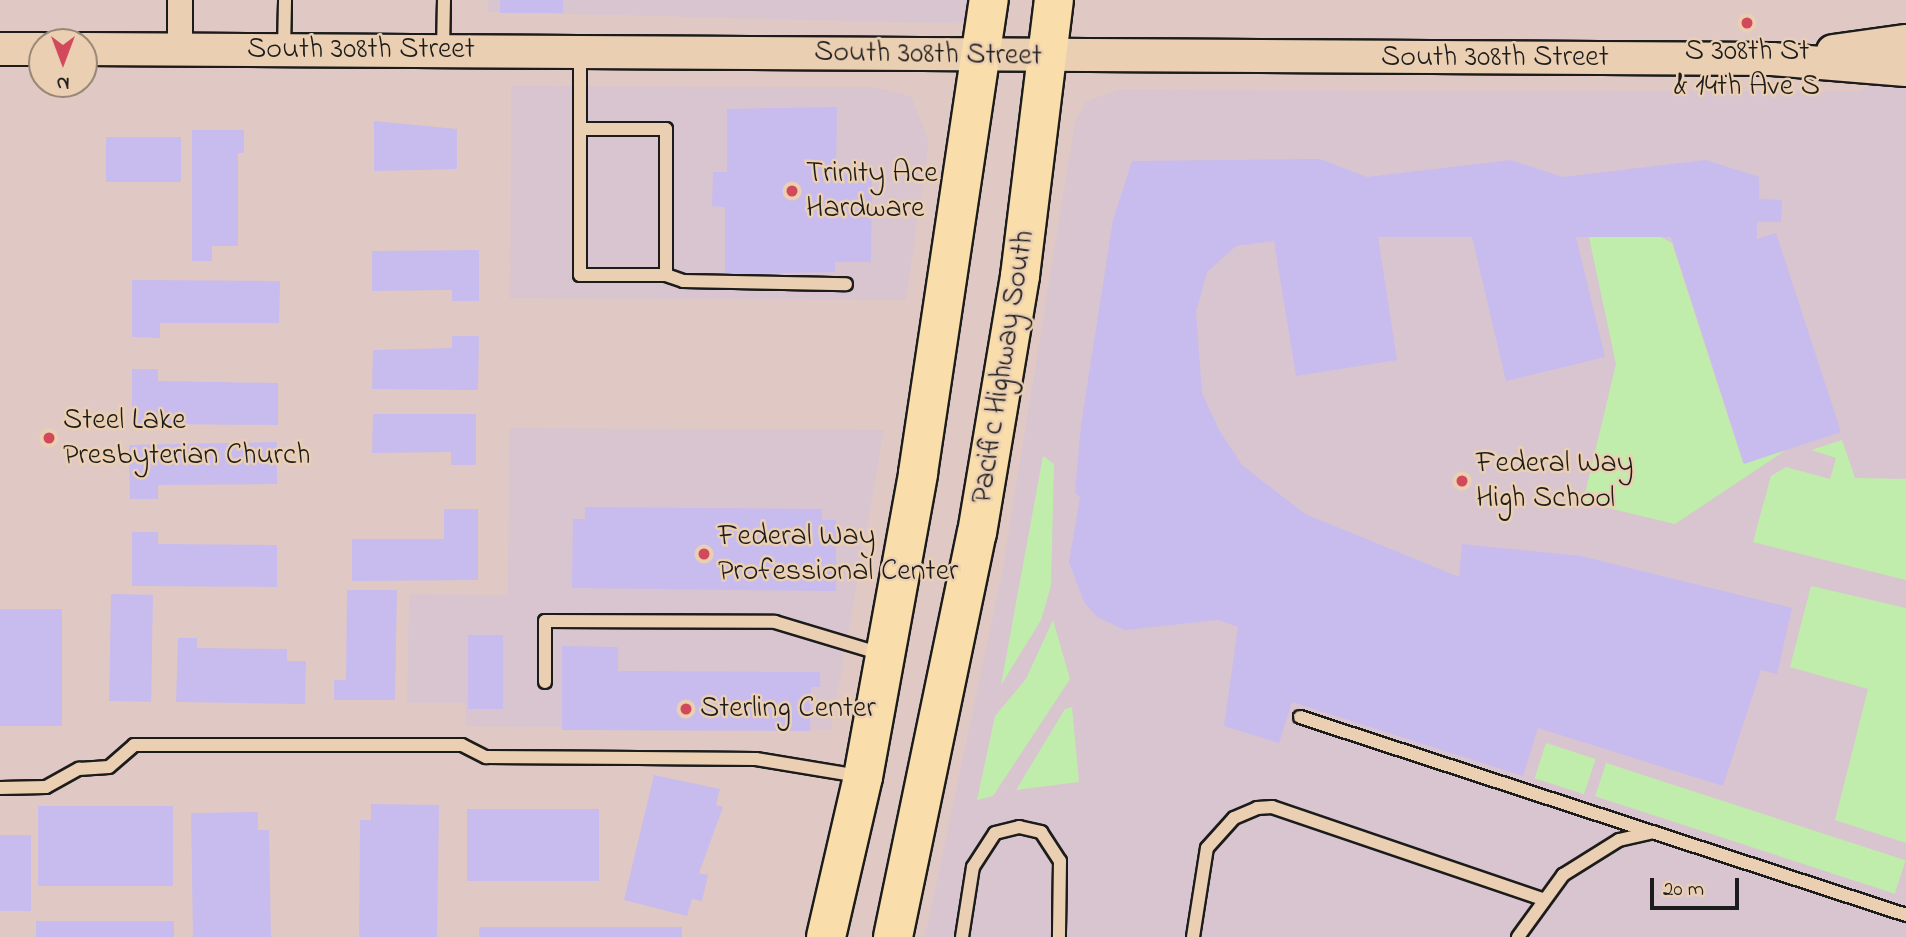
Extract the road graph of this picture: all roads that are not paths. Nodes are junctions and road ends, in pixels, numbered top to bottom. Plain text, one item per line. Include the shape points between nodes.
1 (180, 0) edge
2 (285, 0) edge
3 (444, 0) edge
4 (989, 0) edge
5 (1054, 0) edge
6 (1906, 41) edge
7 (0, 48) edge
8 (28, 49) edge
9 (98, 49) edge
10 (180, 49) junction
11 (284, 50) junction
12 (443, 51) junction
13 (580, 52) junction
14 (980, 56) junction
15 (1048, 57) junction
16 (1772, 58) junction
17 (1906, 70) edge
18 (580, 129) junction
19 (666, 275) junction
20 (846, 284) dead end
21 (883, 654) junction
22 (545, 682) dead end
23 (1300, 717) dead end
24 (863, 777) junction
25 (0, 788) edge
26 (1653, 832) junction
27 (1543, 898) junction
28 (1906, 915) edge
29 (826, 937) edge
30 (893, 937) edge
31 (962, 937) edge
32 (1059, 937) edge
33 (1193, 937) edge
34 (1518, 937) edge

1 - 10 street
2 - 11 lane
3 - 12 lane
4 - 14 main road
5 - 15 main road, Pacific Highway South
6 - 16 street, South 308th Street
7 - 8 street
9 - 10 street, South 308th Street
10 - 11 street, South 308th Street
11 - 12 street, South 308th Street
12 - 13 street, South 308th Street
13 - 14 street, South 308th Street
13 - 18 lane
14 - 15 street, South 308th Street
14 - 21 main road via 937,359
15 - 16 street, South 308th Street
15 - 30 main road, Pacific Highway South via 977,533
16 - 17 street, South 308th Street
18 - 19 lane via 580,275
18 - 19 lane via 666,129
19 - 20 lane via 683,281
21 - 22 lane via 775,622 545,621
21 - 24 main road
23 - 26 lane
24 - 25 lane via 825,766 756,759 486,757 462,745 134,745 109,767 79,769 46,787
24 - 29 main road
26 - 27 lane via 1590,854
26 - 28 lane
27 - 33 lane via 1272,807 1257,808 1234,818 1207,848
27 - 34 lane
31 - 32 lane via 973,867 995,833 1020,827 1041,832 1060,861

